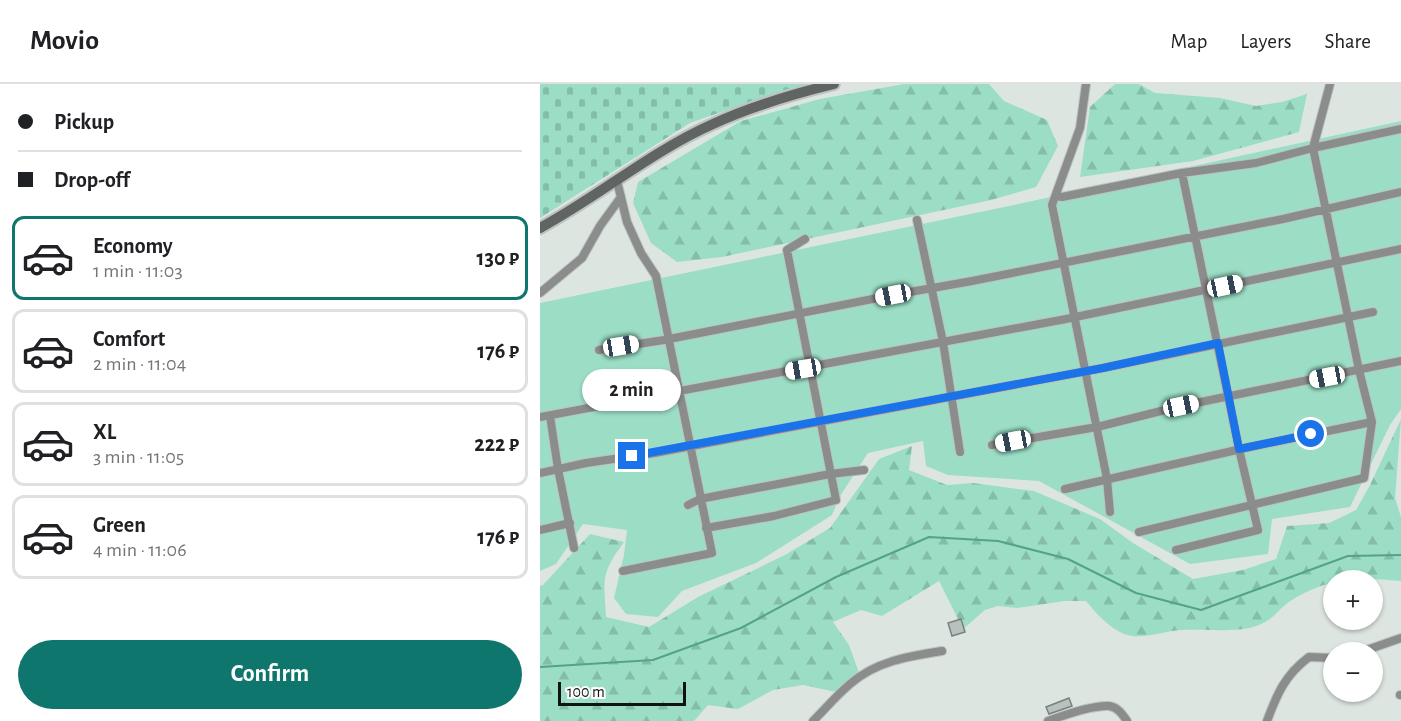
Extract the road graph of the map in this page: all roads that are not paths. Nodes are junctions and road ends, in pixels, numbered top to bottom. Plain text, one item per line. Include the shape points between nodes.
1 (834, 84) edge
2 (1086, 84) edge
3 (1330, 84) edge
4 (1401, 129) edge
5 (1313, 148) junction
6 (1182, 173) junction
7 (617, 181) junction
8 (1401, 192) edge
9 (1056, 196) junction
10 (621, 197) junction
11 (1326, 208) junction
12 (917, 220) dead end
13 (540, 228) edge
14 (1196, 236) junction
15 (805, 238) dead end
16 (1401, 249) edge
17 (1063, 262) junction
18 (1337, 262) junction
19 (931, 288) junction
20 (1205, 290) junction
21 (540, 293) edge
22 (1373, 312) dead end
23 (800, 313) junction
24 (1347, 317) junction
25 (1074, 318) junction
26 (670, 339) junction
27 (942, 342) junction
28 (1218, 343) junction
29 (599, 350) dead end
30 (1401, 361) edge
31 (810, 368) junction
32 (1359, 370) junction
33 (1086, 371) junction
34 (680, 391) junction
35 (950, 396) junction
36 (1228, 397) junction
37 (550, 416) junction
38 (540, 417) edge
39 (821, 420) junction
40 (1372, 422) junction
41 (1097, 427) junction
42 (992, 445) dead end
43 (689, 446) junction
44 (1239, 449) junction
45 (960, 452) dead end
46 (558, 469) junction
47 (864, 470) dead end
48 (540, 473) edge
49 (830, 474) junction
50 (1107, 479) junction
51 (1065, 489) dead end
52 (700, 500) junction
53 (1252, 504) junction
54 (688, 505) dead end
55 (1110, 512) dead end
56 (570, 523) junction
57 (706, 528) junction
58 (540, 530) edge
59 (1139, 532) dead end
60 (574, 548) dead end
61 (1176, 550) dead end
62 (623, 571) dead end
63 (1401, 638) edge
64 (1383, 644) edge
65 (942, 651) dead end
66 (1323, 658) edge
67 (813, 721) edge
68 (1048, 721) edge
69 (1127, 721) edge
70 (1267, 721) edge

1 - 7 street via 787,95 711,124
2 - 9 street via 1080,128
3 - 5 street
4 - 5 street
5 - 6 street via 1256,163
5 - 11 street
6 - 9 street
6 - 14 street
7 - 10 street
7 - 13 street
8 - 11 street
9 - 17 street via 1052,205
10 - 21 street via 582,258
10 - 26 street via 627,222 656,276
11 - 14 street
11 - 18 street
12 - 19 street
14 - 17 street
14 - 20 street
15 - 23 street via 788,250
16 - 18 street
17 - 19 street
17 - 25 street
18 - 20 street
18 - 24 street
19 - 23 street
19 - 27 street
20 - 25 street
20 - 28 street
22 - 24 street
23 - 26 street
23 - 31 street
24 - 28 street
24 - 32 street
25 - 27 street
25 - 33 street
26 - 29 street
26 - 34 street
27 - 31 street
27 - 35 street
28 - 33 street
28 - 36 street
30 - 32 street
31 - 34 street
31 - 39 street
32 - 36 street
32 - 40 street
33 - 35 street
33 - 41 street
34 - 37 street
34 - 43 street
35 - 39 street
35 - 45 street
36 - 41 street
36 - 44 street
37 - 38 street
37 - 46 street
39 - 43 street
39 - 49 street
40 - 44 street
40 - 53 street via 1364,478
41 - 42 street
41 - 50 street
43 - 46 street
43 - 52 street
44 - 50 street
44 - 53 street
46 - 48 street
46 - 56 street
47 - 49 street
49 - 52 street
49 - 57 street via 836,500
50 - 51 street
50 - 55 street
52 - 54 street
52 - 57 street
53 - 59 street
53 - 61 street via 1258,530
56 - 58 street
56 - 60 street
57 - 62 street via 712,553
63 - 64 street
65 - 67 street via 898,658 868,672 850,683
66 - 70 street via 1309,657 1294,668 1276,694
68 - 69 street via 1068,713 1111,706 1121,711

